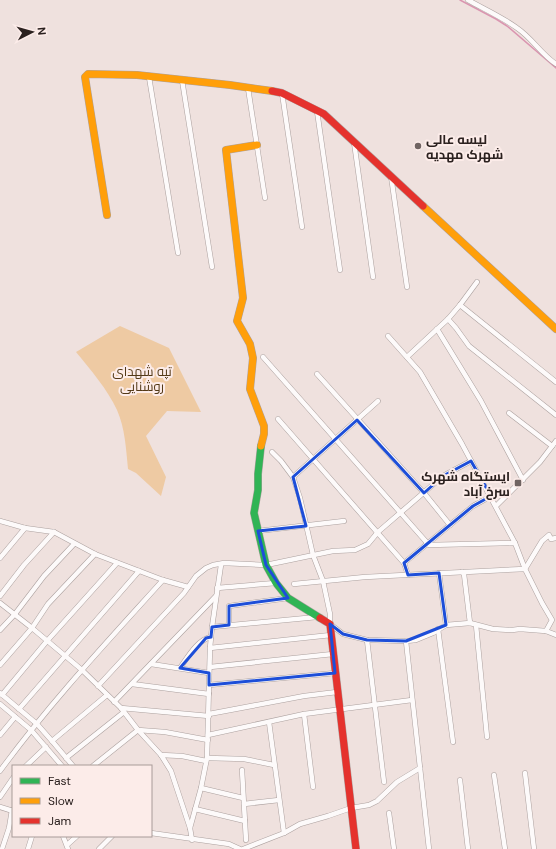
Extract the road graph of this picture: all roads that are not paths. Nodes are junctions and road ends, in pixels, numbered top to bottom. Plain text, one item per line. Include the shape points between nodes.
1 (468, 0) edge
2 (478, 2) edge
3 (556, 64) edge
4 (149, 77) junction
5 (182, 80) junction
6 (248, 88) junction
7 (282, 93) junction
8 (317, 110) junction
9 (354, 141) junction
10 (257, 145) junction
11 (390, 174) junction
12 (266, 198) dead end
13 (107, 215) dead end
14 (302, 227) dead end
15 (178, 253) dead end
16 (212, 267) dead end
17 (340, 270) dead end
18 (373, 277) dead end
19 (477, 282) dead end
20 (407, 287) dead end
21 (460, 306) junction
22 (448, 319) junction
23 (437, 329) junction
24 (556, 329) edge
25 (388, 336) dead end
26 (263, 357) dead end
27 (407, 357) junction
28 (317, 374) dead end
29 (556, 382) edge
30 (378, 401) dead end
31 (510, 413) dead end
32 (556, 415) edge
33 (278, 419) dead end
34 (357, 420) junction
35 (335, 439) junction
36 (556, 441) edge
37 (552, 446) junction
38 (272, 452) dead end
39 (313, 458) junction
40 (471, 461) junction
41 (293, 477) junction
42 (523, 480) junction
43 (424, 493) junction
44 (491, 496) junction
45 (496, 506) junction
46 (400, 513) junction
47 (0, 521) edge
48 (344, 521) dead end
49 (5, 524) junction
50 (450, 525) junction
51 (306, 526) junction
52 (0, 528) edge
53 (25, 528) junction
54 (258, 531) junction
55 (54, 532) junction
56 (378, 532) junction
57 (556, 538) edge
58 (515, 543) junction
59 (74, 544) junction
60 (427, 544) junction
61 (96, 554) junction
62 (313, 555) junction
63 (0, 558) edge
64 (117, 562) junction
65 (404, 563) junction
66 (221, 565) junction
67 (266, 565) junction
68 (525, 569) junction
69 (139, 571) junction
70 (462, 572) junction
71 (439, 573) junction
72 (408, 575) junction
73 (163, 580) junction
74 (323, 581) junction
75 (276, 583) junction
76 (294, 584) dead end
77 (188, 587) junction
78 (217, 588) junction
79 (0, 596) edge
80 (216, 596) junction
81 (288, 598) junction
82 (0, 602) edge
83 (15, 614) junction
84 (318, 617) junction
85 (470, 623) junction
86 (330, 624) junction
87 (229, 625) junction
88 (446, 625) junction
89 (476, 625) junction
90 (212, 627) junction
91 (32, 628) junction
92 (438, 629) junction
93 (0, 630) edge
94 (546, 631) junction
95 (331, 634) junction
96 (556, 635) edge
97 (211, 637) junction
98 (367, 640) junction
99 (47, 641) junction
100 (406, 642) junction
101 (210, 648) junction
102 (333, 654) junction
103 (65, 656) junction
104 (151, 664) junction
105 (0, 665) edge
106 (210, 666) junction
107 (180, 668) junction
108 (82, 670) junction
109 (209, 673) junction
110 (335, 673) junction
111 (132, 684) junction
112 (209, 685) junction
113 (98, 686) junction
114 (337, 692) junction
115 (1, 694) edge
116 (209, 694) junction
117 (107, 695) junction
118 (412, 700) junction
119 (114, 702) junction
120 (0, 704) edge
121 (374, 705) junction
122 (19, 709) junction
123 (339, 709) junction
124 (122, 710) junction
125 (304, 714) junction
126 (208, 715) junction
127 (15, 717) junction
128 (269, 722) junction
129 (37, 724) junction
130 (31, 730) junction
131 (138, 730) junction
132 (0, 735) edge
133 (487, 736) dead end
134 (208, 738) junction
135 (52, 741) junction
136 (453, 742) dead end
137 (46, 747) junction
138 (161, 755) junction
139 (66, 758) junction
140 (207, 760) junction
141 (274, 764) junction
142 (27, 765) edge
143 (60, 765) edge
144 (72, 765) edge
145 (94, 765) edge
146 (420, 768) junction
147 (242, 770) dead end
148 (0, 771) edge
149 (525, 773) dead end
150 (494, 775) dead end
151 (12, 779) edge
152 (460, 780) dead end
153 (384, 782) dead end
154 (313, 787) dead end
155 (201, 788) junction
156 (0, 797) edge
157 (243, 798) junction
158 (279, 800) junction
159 (244, 804) junction
160 (350, 806) junction
161 (0, 807) edge
162 (196, 809) junction
163 (12, 811) edge
164 (389, 813) dead end
165 (245, 821) junction
166 (190, 828) junction
167 (152, 833) edge
168 (284, 833) junction
169 (32, 837) edge
170 (63, 837) edge
171 (77, 837) edge
172 (111, 837) edge
173 (192, 840) junction
174 (246, 840) dead end
175 (67, 847) edge
176 (2, 849) edge
177 (28, 849) edge
178 (99, 849) edge
179 (242, 849) edge
180 (356, 849) edge
181 (394, 849) edge
182 (429, 849) edge
183 (468, 849) edge
184 (505, 849) edge
185 (534, 849) edge

1 - 2 street
2 - 3 street via 517,28
4 - 5 street
4 - 13 street via 88,74 86,77
4 - 15 street
5 - 6 street
5 - 16 street
6 - 7 street
6 - 10 street
7 - 8 street
7 - 14 street
8 - 9 street
8 - 17 street
9 - 11 street
9 - 18 street
10 - 12 street
10 - 54 street via 226,150 243,298 237,321 250,344 253,358 250,389 264,426 254,513
11 - 20 street
11 - 24 street
19 - 21 street
21 - 22 street
21 - 29 street
22 - 23 street
22 - 32 street via 469,346
23 - 27 street
23 - 42 street via 481,401
25 - 27 street
26 - 35 street
27 - 40 street via 420,372
28 - 34 street
30 - 34 street
31 - 37 street
33 - 39 street
34 - 35 street
34 - 43 street
35 - 39 street
35 - 46 street
36 - 37 street
37 - 42 street
38 - 41 street
39 - 41 street
39 - 56 street
40 - 43 street via 443,476
40 - 44 street
41 - 51 street
42 - 45 street
43 - 46 street
43 - 50 street
44 - 45 street
44 - 50 street via 473,506
45 - 58 street
46 - 56 street
46 - 60 street
47 - 49 street
48 - 51 street
49 - 52 street
49 - 53 street
50 - 60 street
51 - 54 street
51 - 62 street
53 - 55 street
53 - 63 street
54 - 67 street
55 - 59 street
55 - 79 street
56 - 62 street via 368,544 355,550
56 - 65 street
57 - 68 street via 551,539 549,535 542,541
58 - 60 street
58 - 68 street
59 - 61 street
59 - 83 street via 44,576
60 - 65 street
61 - 64 street
61 - 91 street via 48,604
62 - 67 street
62 - 74 street
64 - 69 street
64 - 99 street
65 - 72 street
66 - 67 street
66 - 77 street via 206,568
66 - 78 street
67 - 75 street
68 - 70 street
68 - 94 street via 552,620
69 - 73 street
69 - 103 street
70 - 71 street
70 - 85 street
71 - 72 street
71 - 88 street
72 - 74 street
73 - 77 street
73 - 108 street
74 - 76 street
74 - 86 street
75 - 78 street
75 - 81 street
77 - 113 street
78 - 80 street
80 - 90 street
80 - 104 street
81 - 84 street
81 - 87 street via 230,606
82 - 83 street
83 - 91 street
83 - 93 street
84 - 86 street
84 - 87 street
85 - 88 street
85 - 89 street
86 - 95 street
86 - 98 street via 343,634
87 - 90 street
88 - 92 street
89 - 94 street via 493,629 520,628
89 - 133 street
90 - 97 street
91 - 99 street
91 - 105 street
92 - 100 street
92 - 136 street
94 - 96 street
95 - 101 street
95 - 102 street
97 - 101 street
97 - 107 street via 196,646
98 - 100 street
98 - 121 street
99 - 103 street
99 - 115 street
100 - 118 street
101 - 106 street
102 - 106 street
102 - 110 street
103 - 108 street
103 - 122 street
104 - 107 street
104 - 111 street
106 - 109 street
107 - 109 street
108 - 113 street
108 - 129 street
109 - 112 street
110 - 112 street
110 - 114 street
111 - 116 street
111 - 119 street
112 - 116 street
113 - 117 street
114 - 123 street
114 - 126 street
115 - 122 street
116 - 126 street
117 - 119 street
117 - 135 street
118 - 121 street
118 - 146 street
119 - 124 street
120 - 127 street
121 - 123 street
121 - 153 street
122 - 129 street
123 - 125 street
123 - 160 street
124 - 126 street
124 - 131 street
124 - 139 street
125 - 128 street
125 - 154 street
126 - 134 street
127 - 130 street
127 - 132 street
128 - 134 street
128 - 141 street
129 - 130 street
129 - 135 street
130 - 137 street
130 - 148 street
131 - 134 street
131 - 138 street
131 - 145 street
134 - 140 street
135 - 139 street
137 - 142 street
137 - 143 street
138 - 140 street
138 - 166 street via 171,771
139 - 144 street
140 - 141 street via 244,759
140 - 155 street
141 - 158 street
146 - 160 street via 397,782 377,801 369,805
146 - 182 street
147 - 157 street
149 - 185 street
150 - 184 street
151 - 156 street
152 - 183 street
155 - 157 street
155 - 162 street
157 - 159 street
158 - 159 street
158 - 168 street
159 - 165 street
160 - 168 street via 300,824
160 - 180 street
161 - 163 street
162 - 165 street
162 - 166 street
163 - 176 street
164 - 181 street
165 - 174 street
166 - 173 street
167 - 173 street
168 - 179 street
169 - 177 street
170 - 175 street
171 - 175 street
172 - 178 street
173 - 179 street via 229,844

